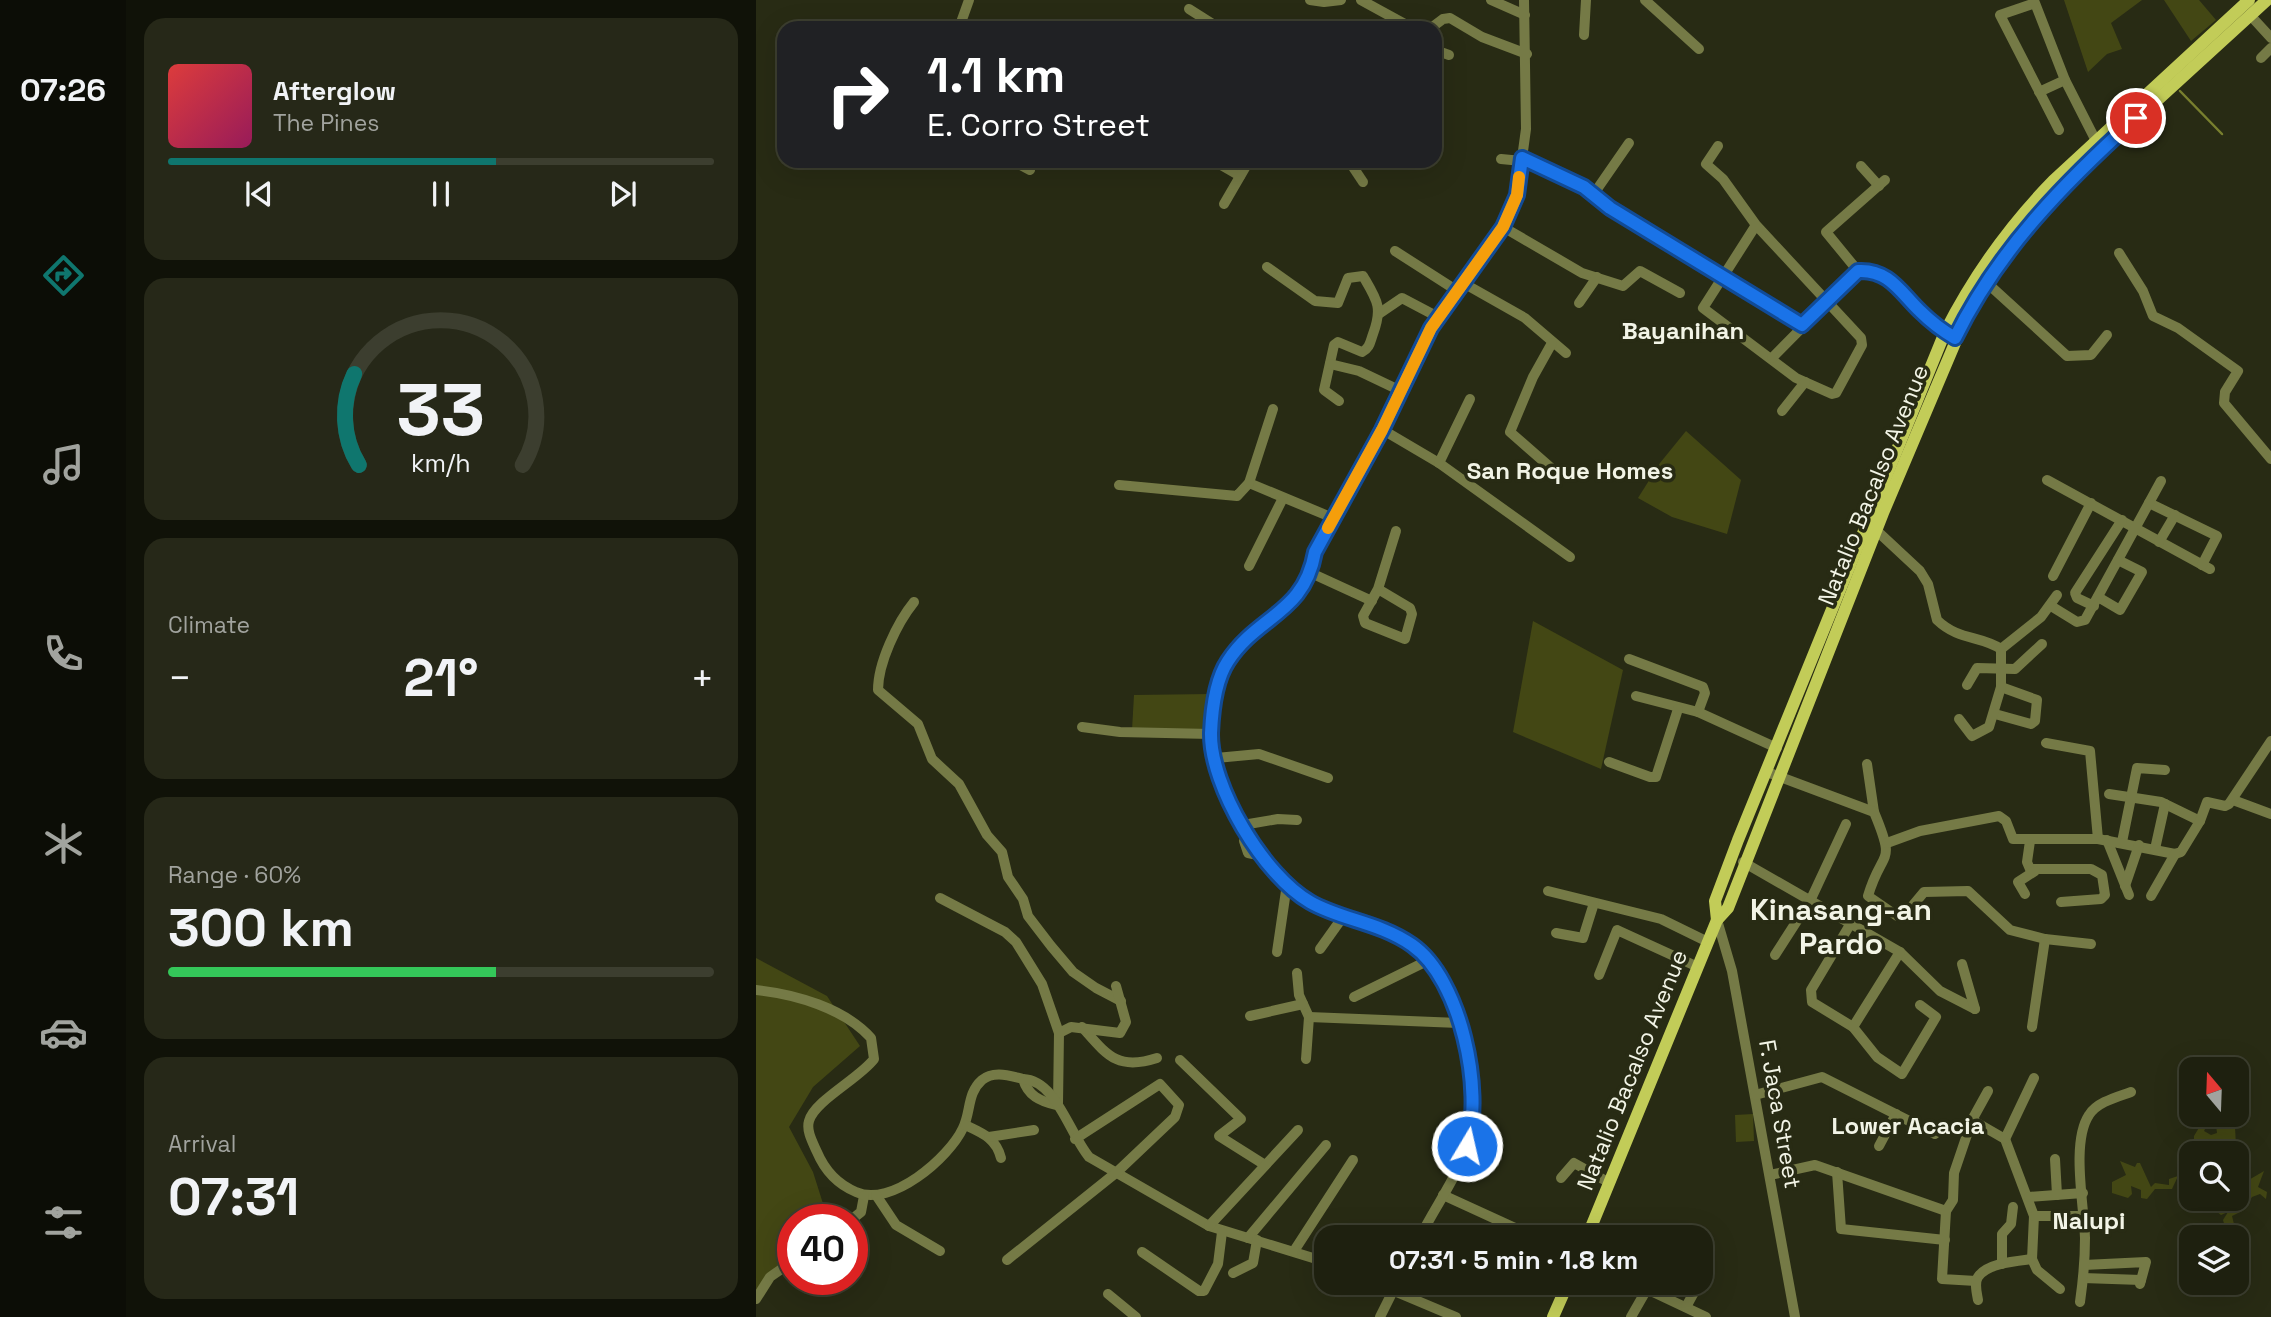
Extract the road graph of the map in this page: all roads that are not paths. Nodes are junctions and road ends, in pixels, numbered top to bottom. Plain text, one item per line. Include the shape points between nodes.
1 (969, 0) edge
2 (1310, 0) edge
3 (1341, 0) edge
4 (1361, 0) edge
5 (1491, 0) edge
6 (1524, 0) edge
7 (1586, 0) edge
8 (1645, 0) edge
9 (2249, 0) edge
10 (2267, 0) edge
11 (2021, 4) edge
12 (1189, 9) dead end
13 (1525, 15) junction
14 (2250, 15) junction
15 (962, 21) edge
16 (1208, 21) edge
17 (1399, 21) edge
18 (1440, 21) edge
19 (1584, 35) dead end
20 (2271, 38) edge
21 (1699, 48) dead end
22 (2271, 48) edge
23 (1442, 52) edge
24 (1527, 54) junction
25 (1449, 55) dead end
26 (2261, 58) dead end
27 (2065, 80) junction
28 (2039, 92) junction
29 (2059, 130) dead end
30 (2095, 139) junction
31 (1629, 144) dead end
32 (1718, 146) dead end
33 (1501, 159) dead end
34 (1522, 160) junction
35 (1861, 166) dead end
36 (1026, 168) edge
37 (1226, 168) edge
38 (1245, 168) edge
39 (1354, 168) edge
40 (1030, 170) dead end
41 (1240, 176) junction
42 (1363, 182) dead end
43 (1593, 195) junction
44 (1224, 204) dead end
45 (1756, 225) junction
46 (1503, 227) junction
47 (1395, 250) dead end
48 (2119, 253) dead end
49 (1267, 267) dead end
50 (1858, 271) junction
51 (1724, 276) junction
52 (1597, 277) junction
53 (1986, 282) junction
54 (1462, 288) junction
55 (1680, 293) dead end
56 (1826, 300) junction
57 (1578, 303) dead end
58 (1380, 313) junction
59 (1438, 317) junction
60 (1802, 325) junction
61 (1950, 335) junction
62 (2107, 335) dead end
63 (1552, 343) junction
64 (1566, 353) dead end
65 (1772, 358) junction
66 (1330, 364) junction
67 (1805, 383) junction
68 (1401, 391) junction
69 (1469, 399) dead end
70 (1339, 401) dead end
71 (1273, 409) dead end
72 (1782, 411) dead end
73 (1382, 430) junction
74 (2271, 459) edge
75 (1439, 463) junction
76 (1558, 474) dead end
77 (2047, 480) dead end
78 (2161, 481) dead end
79 (1249, 484) junction
80 (1119, 485) dead end
81 (1283, 498) junction
82 (2091, 503) junction
83 (2149, 503) junction
84 (2175, 516) junction
85 (1333, 519) junction
86 (2122, 520) junction
87 (1876, 530) junction
88 (2135, 530) junction
89 (1396, 531) dead end
90 (2159, 542) junction
91 (1570, 557) dead end
92 (2118, 560) junction
93 (1249, 566) dead end
94 (1311, 573) junction
95 (2053, 576) dead end
96 (1378, 589) junction
97 (2057, 595) dead end
98 (1372, 601) junction
99 (914, 602) dead end
100 (2096, 602) junction
101 (2051, 606) junction
102 (2042, 644) dead end
103 (2001, 649) junction
104 (1629, 659) dead end
105 (2003, 670) junction
106 (1967, 685) dead end
107 (2001, 687) junction
108 (1636, 696) dead end
109 (1678, 709) junction
110 (1698, 712) junction
111 (1995, 714) junction
112 (1959, 719) dead end
113 (1082, 727) dead end
114 (1211, 734) junction
115 (2271, 741) edge
116 (2046, 743) dead end
117 (1777, 748) junction
118 (1216, 758) junction
119 (1609, 762) dead end
120 (1867, 764) dead end
121 (2165, 770) dead end
122 (1773, 774) junction
123 (1328, 778) dead end
124 (2109, 794) dead end
125 (2133, 796) junction
126 (2233, 800) junction
127 (2165, 804) junction
128 (1874, 812) junction
129 (2271, 814) edge
130 (1297, 820) dead end
131 (2200, 821) junction
132 (1846, 824) dead end
133 (1243, 825) junction
134 (2103, 839) junction
135 (1244, 841) dead end
136 (2030, 841) junction
137 (2122, 842) junction
138 (1887, 843) junction
139 (2139, 845) junction
140 (2155, 849) junction
141 (2175, 853) junction
142 (1263, 856) junction
143 (1744, 862) junction
144 (2035, 872) junction
145 (1287, 884) junction
146 (1548, 891) dead end
147 (2025, 894) dead end
148 (2151, 896) dead end
149 (940, 898) dead end
150 (1811, 899) junction
151 (2061, 902) dead end
152 (1594, 903) junction
153 (1345, 914) junction
154 (1717, 920) junction
155 (1851, 923) junction
156 (1556, 933) dead end
157 (2045, 939) junction
158 (1708, 942) junction
159 (2091, 944) dead end
160 (1320, 949) dead end
161 (1900, 951) junction
162 (1277, 952) dead end
163 (1775, 955) dead end
164 (1429, 960) junction
165 (1962, 964) dead end
166 (1698, 967) junction
167 (1297, 973) dead end
168 (1599, 975) dead end
169 (1116, 986) dead end
170 (756, 990) edge
171 (1354, 997) dead end
172 (1121, 1001) junction
173 (1303, 1004) junction
174 (1920, 1004) dead end
175 (1250, 1016) dead end
176 (1309, 1017) junction
177 (1459, 1023) junction
178 (1082, 1027) junction
179 (1853, 1027) junction
180 (2032, 1027) dead end
181 (1059, 1033) junction
182 (1157, 1058) dead end
183 (1306, 1059) dead end
184 (1180, 1060) dead end
185 (2034, 1078) dead end
186 (1988, 1091) dead end
187 (2131, 1092) dead end
188 (1755, 1095) junction
189 (1057, 1106) junction
190 (1896, 1114) junction
191 (1972, 1120) junction
192 (965, 1125) junction
193 (1034, 1130) dead end
194 (1298, 1130) dead end
195 (1935, 1134) dead end
196 (989, 1137) junction
197 (1075, 1139) junction
198 (2005, 1139) junction
199 (1326, 1145) dead end
200 (1879, 1146) dead end
201 (1001, 1158) dead end
202 (2054, 1159) dead end
203 (1353, 1160) dead end
204 (1265, 1165) junction
205 (1117, 1172) junction
206 (1837, 1172) junction
207 (1770, 1175) junction
208 (1561, 1178) dead end
209 (1608, 1182) junction
210 (2083, 1193) junction
211 (876, 1195) junction
212 (1443, 1195) junction
213 (2057, 1195) junction
214 (864, 1196) junction
215 (2029, 1197) junction
216 (863, 1204) edge
217 (2013, 1207) dead end
218 (1946, 1211) junction
219 (2034, 1216) junction
220 (2084, 1216) junction
221 (1427, 1225) edge
222 (1509, 1225) edge
223 (1592, 1225) edge
224 (1209, 1226) junction
225 (1222, 1232) junction
226 (1252, 1239) junction
227 (1945, 1240) junction
228 (940, 1251) dead end
229 (1294, 1251) junction
230 (1142, 1252) dead end
231 (1314, 1258) edge
232 (1007, 1259) dead end
233 (2032, 1259) junction
234 (2002, 1264) junction
235 (2084, 1265) junction
236 (777, 1272) edge
237 (1233, 1273) dead end
238 (2083, 1278) junction
239 (1976, 1281) junction
240 (2060, 1289) dead end
241 (1108, 1294) dead end
242 (1391, 1295) edge
243 (1411, 1295) edge
244 (1563, 1295) edge
245 (1644, 1295) edge
246 (1660, 1295) edge
247 (1693, 1295) edge
248 (756, 1299) edge
249 (1978, 1300) dead end
250 (2080, 1302) dead end
251 (1686, 1307) junction
252 (1136, 1317) edge
253 (1380, 1317) edge
254 (1456, 1317) edge
255 (1553, 1317) edge
256 (1631, 1317) edge
257 (1706, 1317) edge
258 (1795, 1317) edge

1 - 15 street
2 - 3 street
4 - 17 street
5 - 13 street
6 - 13 street
7 - 19 street
8 - 21 street
9 - 30 main road, Natalio Bacalso Avenue
10 - 14 main road, Natalio Bacalso Avenue
11 - 27 street via 2035,4
11 - 28 street via 2000,15
12 - 16 street
13 - 24 street
14 - 20 street
14 - 53 main road, Natalio Bacalso Avenue via 2066,184 2031,221
18 - 24 street via 1450,18 1482,37
22 - 26 street
23 - 25 street
24 - 34 street
27 - 28 street
27 - 30 street
28 - 29 street
30 - 61 main road, Natalio Bacalso Avenue via 2004,236 1974,277
31 - 43 street
32 - 45 street via 1706,164 1723,179
33 - 34 street
34 - 43 street
34 - 46 street via 1517,195
35 - 50 street via 1882,183 1826,232
36 - 40 street
37 - 41 street
38 - 41 street
39 - 42 street
41 - 44 street
43 - 51 street
45 - 51 street
45 - 56 street
46 - 52 street via 1582,273
46 - 54 street
47 - 54 street
48 - 74 street via 2156,319 2178,328 2238,371 2224,403
49 - 58 street via 1315,301 1336,304 1348,278 1363,276
50 - 56 street
50 - 61 street via 1884,276 1899,285 1919,311
51 - 60 street
51 - 65 street via 1703,308
52 - 55 street via 1627,285 1640,271
52 - 57 street
53 - 61 main road, Natalio Bacalso Avenue
53 - 62 street via 2067,356 2091,355
54 - 59 street
54 - 63 street via 1525,318
56 - 60 street
56 - 67 street via 1861,338 1862,345 1836,393
58 - 59 street via 1402,298
58 - 66 street via 1366,351 1336,343
59 - 68 street
60 - 65 street
61 - 87 main road, Natalio Bacalso Avenue
61 - 117 main road, Natalio Bacalso Avenue
63 - 64 street
63 - 76 street via 1510,432
65 - 67 street
66 - 68 street
66 - 70 street via 1324,390
67 - 72 street
68 - 73 street
69 - 75 street
71 - 79 street
73 - 75 street
73 - 85 street
75 - 91 street
77 - 82 street
78 - 83 street
79 - 80 street via 1237,496
79 - 81 street
81 - 85 street
81 - 93 street
82 - 86 street
82 - 95 street
83 - 84 street
83 - 88 street
84 - 90 street
84 - 90 street via 2217,536 2206,567
85 - 94 street via 1315,552
86 - 88 street
86 - 100 street via 2075,593 2077,598
87 - 103 street via 1920,571 1937,620 1961,637
87 - 122 main road, Natalio Bacalso Avenue
88 - 90 street
88 - 92 street
89 - 96 street
92 - 100 street
92 - 100 street via 2142,572 2120,610
94 - 98 street
94 - 114 street via 1304,589 1228,661 1219,681
96 - 98 street
96 - 98 street via 1410,608 1405,639 1365,623 1363,616
97 - 101 street
99 - 172 street via 902,617 883,661 877,690 918,724 932,760 959,784 987,835 1002,852 1008,877 1028,916 1051,946 1073,972
100 - 101 street via 2082,623
101 - 103 street
102 - 105 street via 2015,668
103 - 105 street
104 - 110 street via 1703,687
105 - 106 street via 1977,668
105 - 107 street
107 - 111 street
107 - 111 street via 2037,700 2035,721 2031,724
108 - 109 street
109 - 110 street
109 - 119 street via 1656,777
110 - 117 street
111 - 112 street via 1989,727 1976,736
113 - 114 street
114 - 118 street
115 - 126 street
116 - 134 street via 2090,751
117 - 122 main road, Natalio Bacalso Avenue
118 - 123 street via 1259,754
118 - 133 street via 1226,795
120 - 128 street
121 - 125 street via 2137,768
122 - 128 street
122 - 143 main road, Natalio Bacalso Avenue
122 - 154 main road, Natalio Bacalso Avenue via 1715,901
124 - 125 street
125 - 127 street
125 - 137 street
126 - 129 street
126 - 131 street via 2225,806 2207,802
127 - 131 street
127 - 140 street
128 - 138 street
130 - 133 street
131 - 141 street via 2181,852
132 - 150 street
133 - 142 street
134 - 136 street
134 - 137 street
134 - 139 street via 2127,891
135 - 142 street via 1248,853
136 - 138 street via 2010,837 2006,821 1999,816 1920,831
136 - 144 street via 2027,862
137 - 139 street
138 - 157 street via 1888,854 1868,896 1897,916 1904,916 1924,892 1968,891 2010,930
139 - 140 street
140 - 141 street
141 - 148 street
142 - 145 street
143 - 150 street
143 - 154 main road, Natalio Bacalso Avenue via 1727,908
144 - 147 street via 2018,882
144 - 151 street via 2091,869 2102,875 2105,895 2098,901
145 - 153 street via 1312,904
145 - 162 street
146 - 152 street
149 - 181 street via 1016,942 1042,984
150 - 155 street
150 - 163 street
152 - 156 street via 1583,937
152 - 158 street via 1661,919
153 - 160 street
153 - 164 street via 1394,933
154 - 158 main road, Natalio Bacalso Avenue
154 - 188 street, F. Jaca Street via 1732,971
155 - 161 street
155 - 179 street via 1811,997
157 - 159 street
157 - 180 street
158 - 166 main road, Natalio Bacalso Avenue
161 - 165 street via 1940,991 1975,1009
161 - 179 street
164 - 171 street
164 - 177 street
166 - 168 street via 1617,930
166 - 209 main road, Natalio Bacalso Avenue
167 - 173 street
169 - 172 street
170 - 214 street via 797,998 847,1018 871,1038 874,1059 866,1070 815,1110 809,1122 822,1164 840,1185
172 - 178 street via 1126,1022 1120,1032
173 - 175 street
173 - 176 street
174 - 179 street via 1937,1017 1902,1074 1877,1057
176 - 177 street
176 - 183 street
177 - 212 street via 1472,1066 1472,1123 1462,1160
178 - 181 street
178 - 182 street via 1110,1058 1130,1063
181 - 189 street
184 - 204 street via 1241,1119 1219,1136
185 - 198 street
186 - 191 street
187 - 210 street via 2097,1107 2086,1120 2080,1152
188 - 190 street via 1822,1077
188 - 207 street, F. Jaca Street
189 - 192 street via 1038,1100 1023,1079 1002,1073 981,1080 970,1099
189 - 197 street
190 - 195 street
190 - 200 street
191 - 198 street
191 - 218 street via 1954,1173 1953,1200
192 - 196 street
192 - 211 street via 947,1154 929,1170
193 - 196 street
194 - 204 street
196 - 201 street
197 - 205 street via 1089,1157
197 - 205 street via 1160,1084 1178,1101 1175,1117
198 - 215 street
199 - 226 street
202 - 213 street
203 - 229 street
204 - 224 street
205 - 224 street
205 - 232 street
206 - 207 street via 1815,1165
206 - 218 street
206 - 227 street via 1841,1229
207 - 258 street, F. Jaca Street
208 - 209 street via 1574,1163
209 - 223 main road, Natalio Bacalso Avenue
210 - 213 street
210 - 220 street
211 - 214 street
211 - 228 street via 903,1231
212 - 221 street
212 - 222 street
213 - 215 street
214 - 216 street
215 - 219 street
217 - 234 street via 2011,1224 2002,1234
218 - 227 street
219 - 220 street
219 - 233 street
220 - 235 street
224 - 225 street
225 - 226 street
225 - 230 street via 1218,1265 1204,1291
226 - 229 street
226 - 237 street via 1253,1263
227 - 239 street via 1942,1279
229 - 231 street
233 - 234 street
233 - 240 street via 2037,1270
234 - 239 street
235 - 238 street
235 - 238 street via 2146,1262 2141,1282
236 - 248 street
238 - 250 street
239 - 249 street
241 - 252 street
242 - 253 street
243 - 254 street
244 - 255 main road
245 - 256 street
246 - 251 street
247 - 251 street
251 - 257 street

